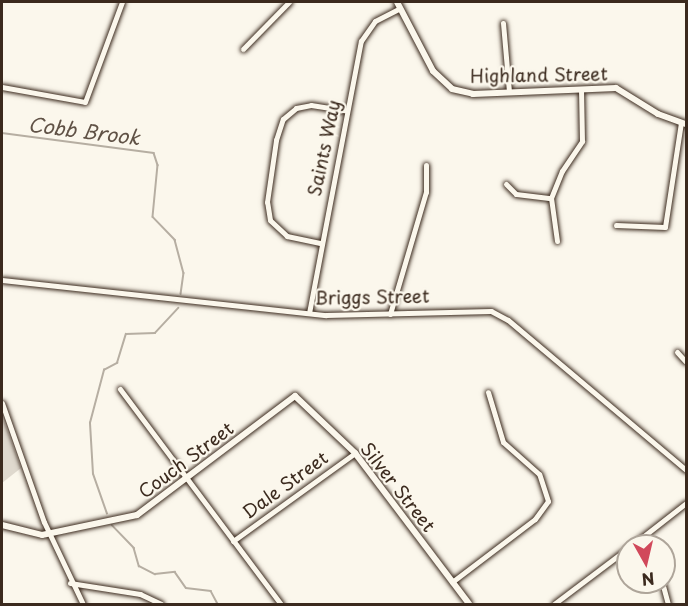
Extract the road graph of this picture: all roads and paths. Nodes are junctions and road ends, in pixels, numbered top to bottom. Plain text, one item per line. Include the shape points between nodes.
1 (122, 2) edge
2 (289, 2) edge
3 (399, 5) edge
4 (503, 23) dead end
5 (243, 50) dead end
6 (2, 87) edge
7 (581, 88) junction
8 (509, 92) junction
9 (347, 111) junction
10 (684, 124) edge
11 (426, 165) dead end
12 (506, 184) dead end
13 (551, 198) junction
14 (616, 225) dead end
15 (557, 241) dead end
16 (320, 243) junction
17 (2, 280) edge
18 (309, 313) junction
19 (390, 314) junction
20 (677, 352) dead end
21 (687, 362) edge
22 (120, 389) dead end
23 (488, 392) dead end
24 (296, 396) joint
25 (2, 403) edge
26 (355, 453) junction
27 (687, 470) edge
28 (187, 479) junction
29 (687, 503) edge
30 (2, 525) edge
31 (49, 533) junction
32 (646, 534) edge
33 (234, 542) junction
34 (616, 557) edge
35 (452, 582) junction
36 (70, 583) junction
37 (563, 597) junction
38 (82, 604) edge
39 (161, 604) edge
40 (281, 604) edge
41 (469, 604) edge
42 (554, 604) edge
43 (569, 604) edge

1 - 6 street via 85,102
2 - 5 street
3 - 8 street, Highland Street via 442,81 466,93
3 - 9 street, Saints Way via 375,21 364,35
4 - 8 street
7 - 8 street, Highland Street
7 - 10 street, Highland Street via 616,88
7 - 13 street via 582,141 562,171
9 - 16 street, Saints Way
9 - 16 street via 311,105 296,108 284,119 276,140 267,202 270,220 287,236
10 - 14 street via 665,227 658,230
11 - 19 street via 426,192
12 - 13 street via 516,194
13 - 15 street
16 - 18 street, Saints Way
17 - 18 street, Briggs Street
18 - 19 street, Briggs Street
19 - 27 street, Briggs Street via 474,309 502,316
20 - 21 street
22 - 28 street
23 - 35 street via 503,442 540,474 548,501 535,519
24 - 26 street, Silver Street
24 - 28 street, Couch Street
25 - 31 street
26 - 33 street, Dale Street
26 - 35 street, Silver Street
28 - 31 street, Couch Street via 137,515
28 - 33 street
29 - 32 street
30 - 31 street
31 - 36 street
33 - 40 street
34 - 37 street
35 - 41 street, Silver Street
36 - 38 street
36 - 39 street via 140,594
37 - 42 street
37 - 43 street

